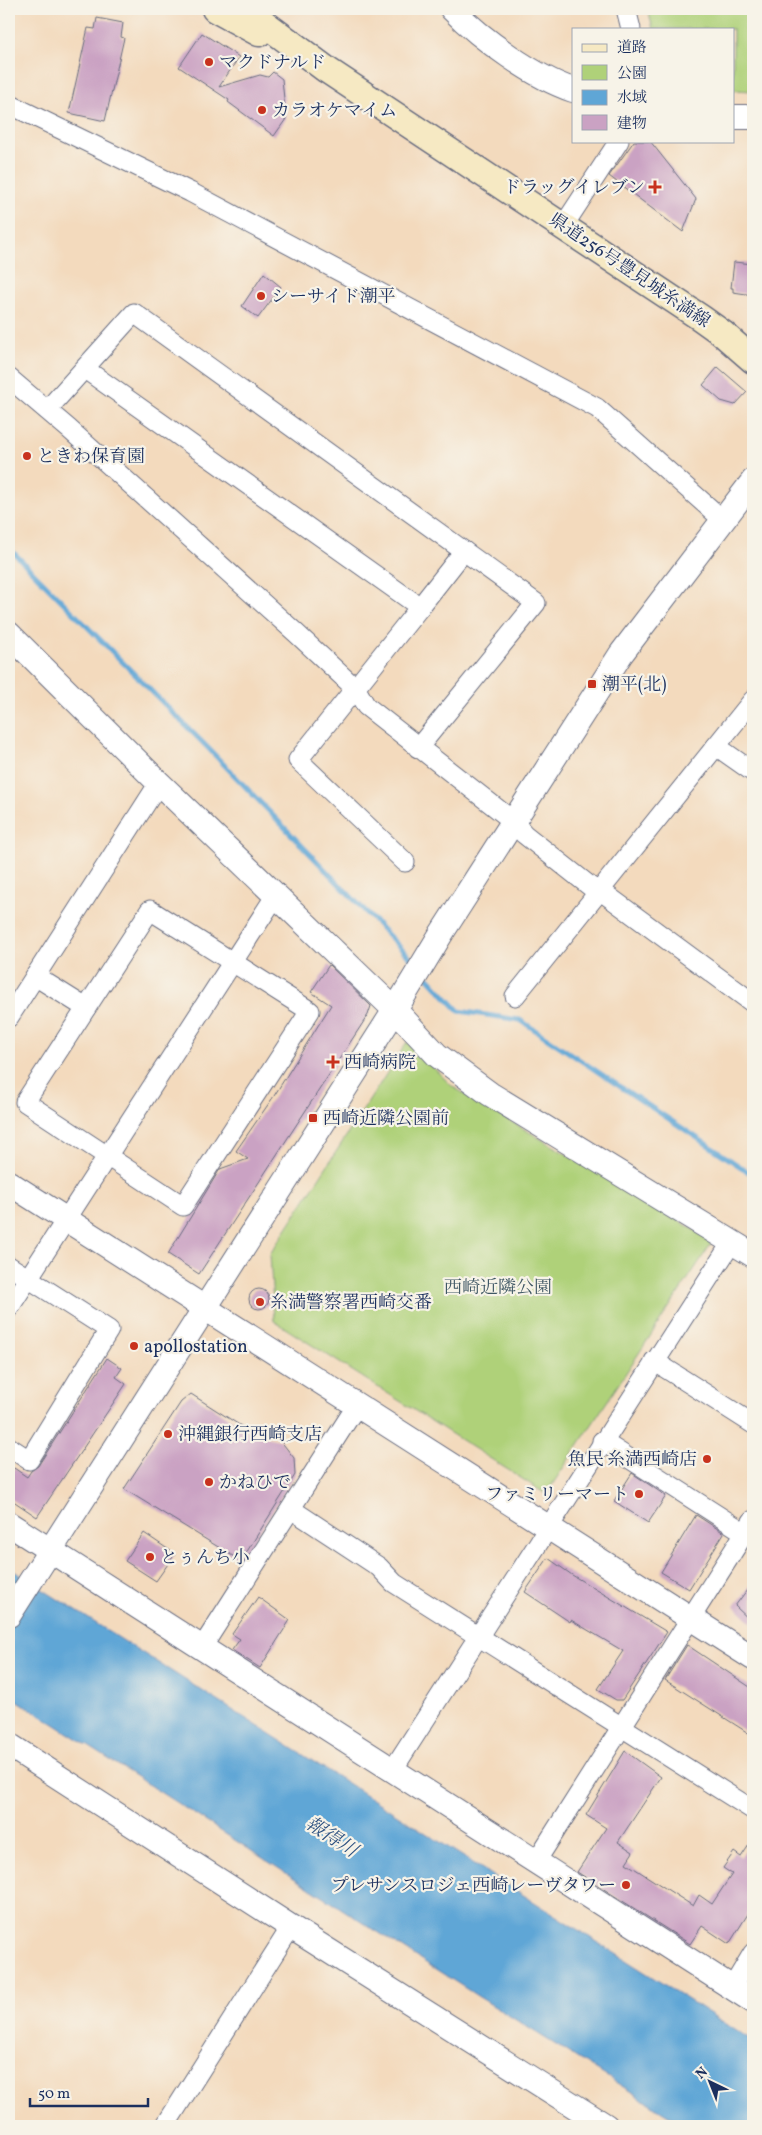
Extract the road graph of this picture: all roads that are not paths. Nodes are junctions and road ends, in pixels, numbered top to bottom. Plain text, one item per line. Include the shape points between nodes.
1 (215, 9) edge
2 (246, 9) edge
3 (452, 9) edge
4 (626, 9) edge
5 (630, 28) edge
6 (328, 70) junction
7 (572, 90) edge
8 (9, 104) edge
9 (734, 117) edge
10 (753, 117) edge
11 (618, 142) edge
12 (564, 225) junction
13 (753, 360) edge
14 (84, 369) junction
15 (9, 378) edge
16 (47, 410) junction
17 (753, 481) edge
18 (723, 520) junction
19 (464, 551) junction
20 (420, 607) junction
21 (9, 634) edge
22 (356, 689) junction
23 (753, 700) edge
24 (716, 746) junction
25 (418, 748) junction
26 (753, 772) edge
27 (158, 783) junction
28 (512, 821) junction
29 (405, 862) dead end
30 (601, 891) junction
31 (276, 895) junction
32 (232, 964) junction
33 (35, 976) junction
34 (515, 996) dead end
35 (753, 1003) edge
36 (86, 1008) junction
37 (395, 1010) junction
38 (9, 1016) edge
39 (108, 1156) junction
40 (9, 1184) edge
41 (66, 1220) junction
42 (732, 1242) junction
43 (753, 1255) edge
44 (9, 1266) edge
45 (28, 1278) junction
46 (9, 1308) edge
47 (204, 1308) junction
48 (654, 1361) junction
49 (357, 1405) junction
50 (753, 1424) edge
51 (602, 1441) junction
52 (9, 1447) edge
53 (291, 1509) junction
54 (9, 1524) edge
55 (548, 1526) junction
56 (750, 1530) edge
57 (50, 1551) junction
58 (9, 1615) edge
59 (691, 1618) junction
60 (480, 1635) junction
61 (201, 1648) junction
62 (753, 1658) edge
63 (622, 1726) junction
64 (9, 1744) edge
65 (392, 1771) junction
66 (753, 1810) edge
67 (534, 1863) junction
68 (291, 1927) junction
69 (753, 1953) edge
70 (732, 1988) junction
71 (753, 2001) edge
72 (165, 2126) edge
73 (603, 2126) edge

1 - 6 main road, 県道256号豊見城糸満線
2 - 6 main road, 県道256号豊見城糸満線
3 - 7 street via 482,35 534,71
4 - 5 street
6 - 12 main road, 県道256号豊見城糸満線
8 - 18 street via 190,192 597,408
9 - 10 street
11 - 12 street
12 - 13 main road, 県道256号豊見城糸満線 via 722,332
14 - 16 street
14 - 19 street via 134,313
14 - 20 street
15 - 16 street
16 - 22 street
17 - 18 street
18 - 28 street via 621,654
19 - 20 street
19 - 25 street via 536,603
20 - 22 street
21 - 27 street
22 - 25 street via 366,706
22 - 29 street via 298,760
23 - 24 street
24 - 26 street
24 - 30 street
25 - 28 street
27 - 31 street
27 - 33 street
28 - 30 street via 524,834
28 - 37 street
30 - 34 street
30 - 35 street
31 - 32 street
31 - 37 street
32 - 36 street via 150,910
32 - 39 street
32 - 39 street via 310,1012 183,1206
33 - 36 street
33 - 38 street
36 - 39 street via 25,1102
37 - 42 street via 437,1054 490,1094
37 - 47 street
39 - 41 street
40 - 41 street
41 - 45 street
41 - 47 street
42 - 43 street
42 - 48 street
44 - 45 street
45 - 46 street
45 - 52 street via 108,1330 28,1460
47 - 49 street
47 - 57 street
48 - 50 street
48 - 51 street
49 - 53 street
49 - 55 street
51 - 55 street
51 - 56 street
53 - 60 street via 379,1567 394,1583
53 - 61 street
54 - 57 street
55 - 59 street
55 - 60 street
56 - 59 street
57 - 58 street
57 - 61 street
59 - 62 street
59 - 63 street
60 - 63 street
60 - 65 street
61 - 65 street
63 - 66 street
63 - 67 street
64 - 68 street
65 - 67 street
67 - 70 street
68 - 72 street
68 - 73 street
69 - 70 street
70 - 71 street

